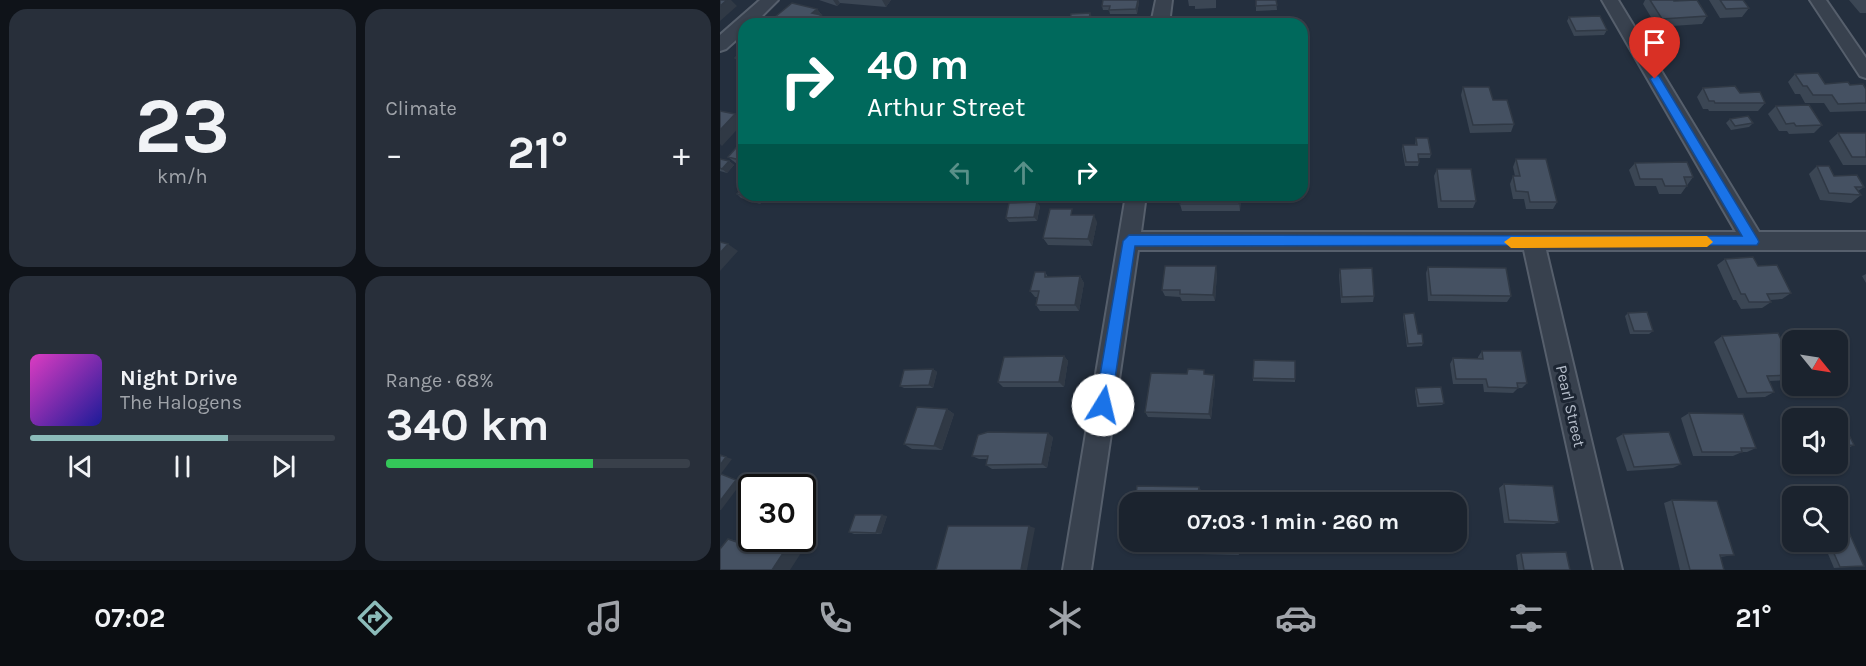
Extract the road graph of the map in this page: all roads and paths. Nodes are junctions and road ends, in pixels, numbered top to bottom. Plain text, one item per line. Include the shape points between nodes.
1 (770, 0) edge
2 (1164, 0) edge
3 (1610, 0) edge
4 (1818, 0) edge
5 (750, 18) edge
6 (1161, 18) edge
7 (738, 29) edge
8 (720, 45) edge
9 (1866, 72) edge
10 (1135, 201) edge
11 (1129, 241) junction
12 (1866, 241) edge
13 (1533, 242) junction
14 (1753, 242) junction
15 (1077, 570) edge
16 (1608, 570) edge

1 - 5 street
2 - 6 street
3 - 14 street
4 - 9 street
7 - 8 street
10 - 11 street
11 - 13 street
11 - 15 street
12 - 14 street
13 - 14 street
13 - 16 street, Pearl Street

